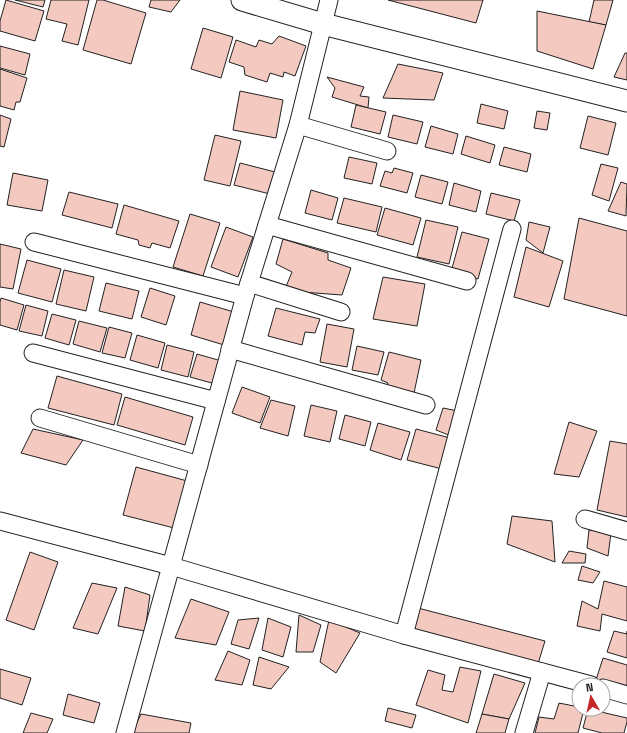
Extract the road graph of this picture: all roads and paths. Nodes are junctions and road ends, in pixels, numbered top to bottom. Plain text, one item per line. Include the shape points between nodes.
1 (242, 0) edge
2 (329, 0) edge
3 (323, 24) junction
4 (627, 101) edge
5 (298, 125) junction
6 (387, 151) dead end
7 (267, 226) junction
8 (512, 229) dead end
9 (34, 242) dead end
10 (467, 281) dead end
11 (247, 290) junction
12 (341, 312) dead end
13 (230, 349) junction
14 (33, 353) dead end
15 (216, 401) junction
16 (426, 405) dead end
17 (40, 418) dead end
18 (199, 465) junction
19 (585, 520) dead end
20 (0, 521) edge
21 (627, 532) edge
22 (172, 566) junction
23 (404, 635) junction
24 (542, 672) junction
25 (571, 680) edge
26 (611, 690) edge
27 (627, 695) edge
28 (125, 733) edge
29 (524, 733) edge

1 - 3 street
2 - 3 street
3 - 4 street
3 - 5 street
5 - 6 street
5 - 7 street
7 - 10 street
7 - 11 street
8 - 23 street
9 - 11 street
11 - 12 street
11 - 13 street
13 - 15 street
13 - 16 street
14 - 15 street
15 - 18 street
17 - 18 street
18 - 22 street
19 - 21 street
20 - 22 street
22 - 23 street
22 - 28 street
23 - 24 street
24 - 25 street
24 - 29 street
26 - 27 street

